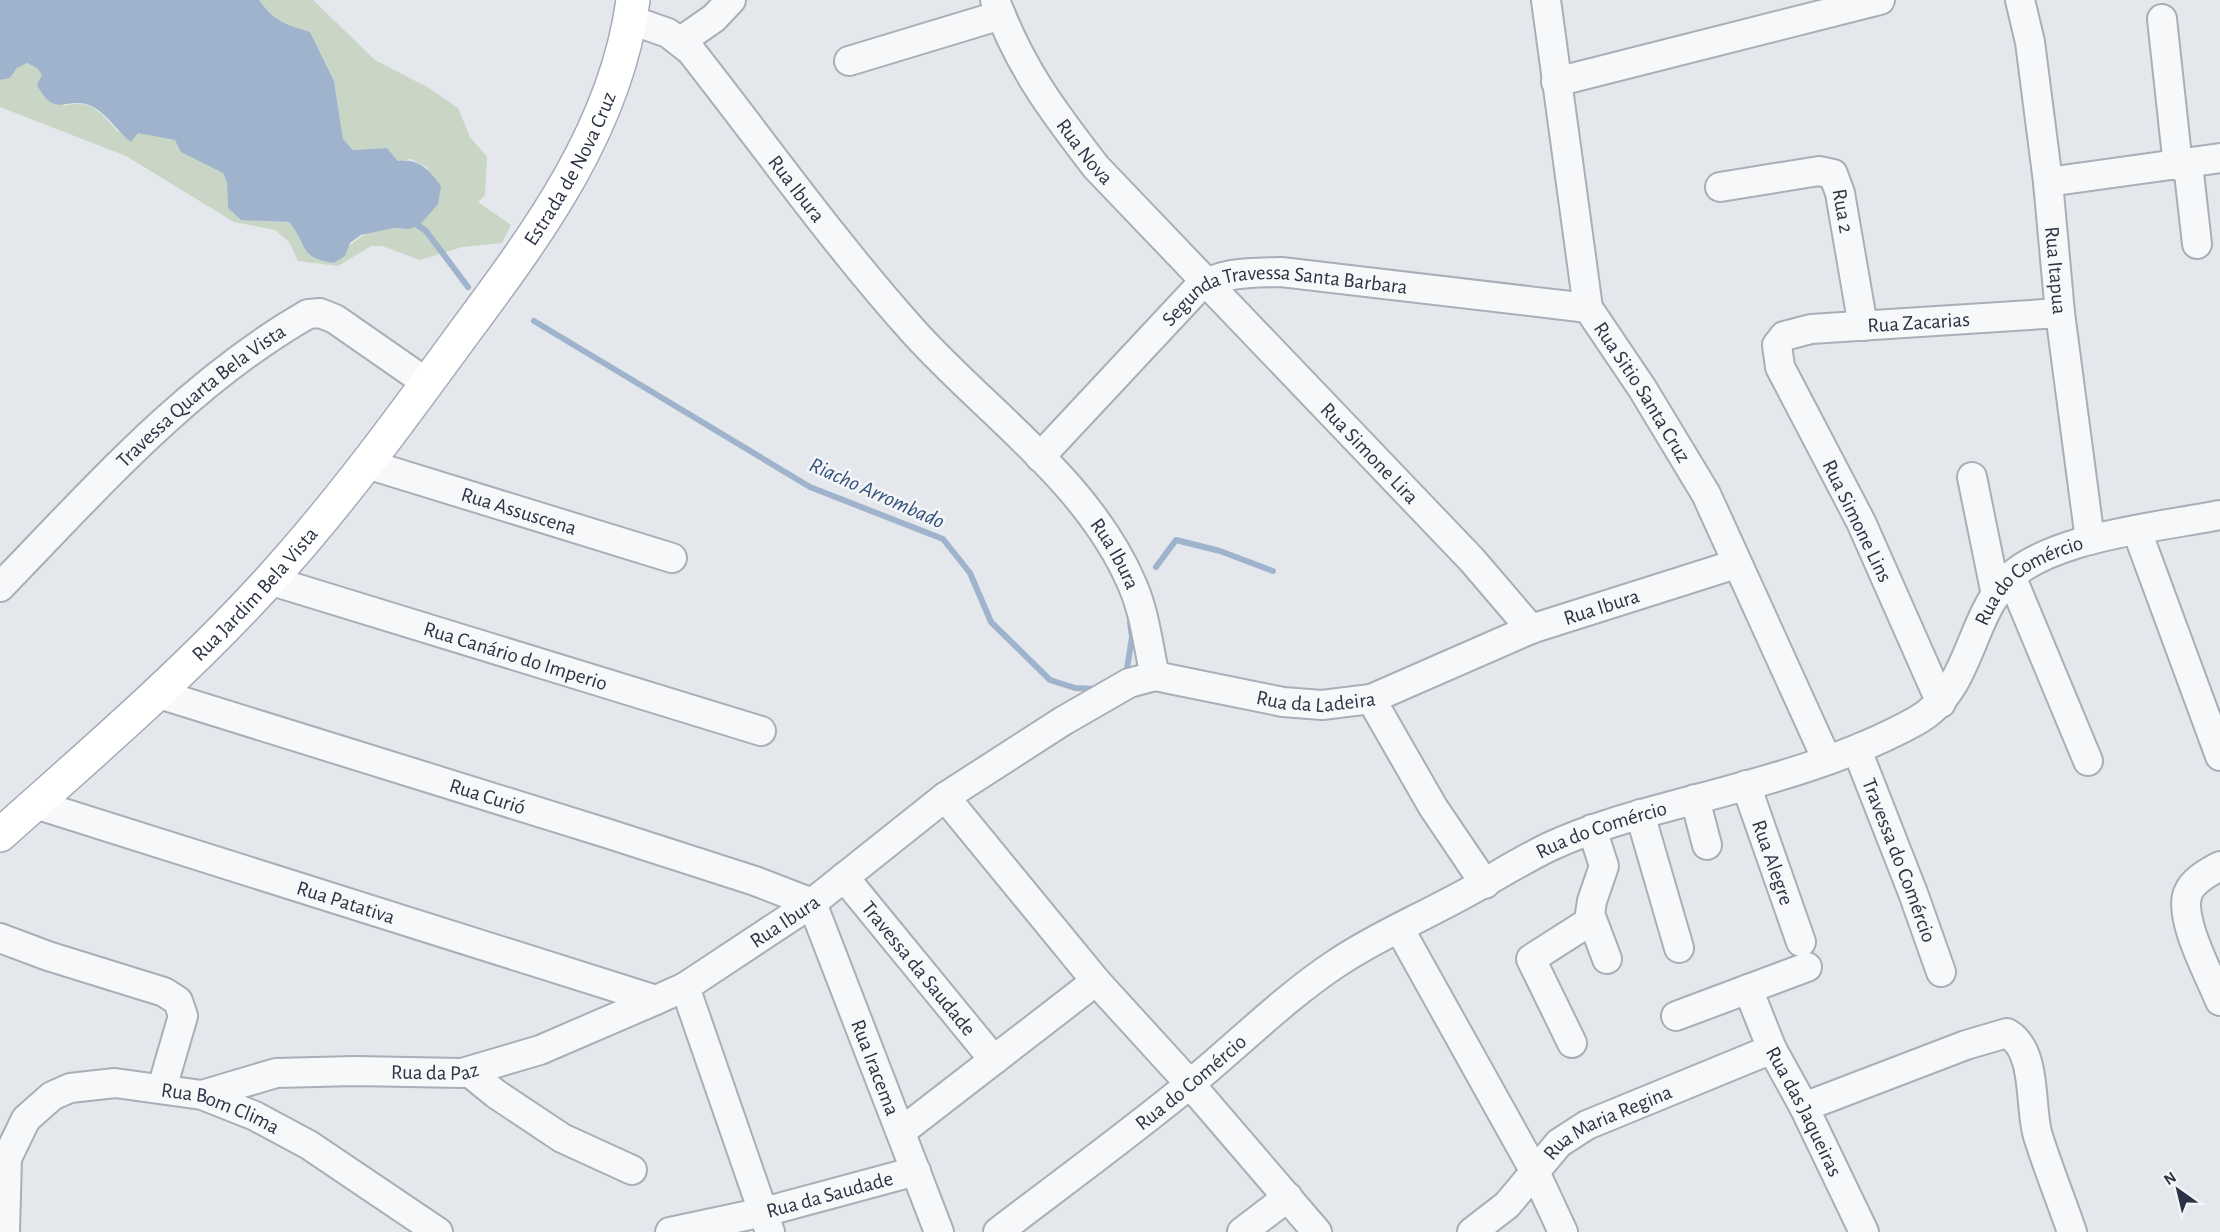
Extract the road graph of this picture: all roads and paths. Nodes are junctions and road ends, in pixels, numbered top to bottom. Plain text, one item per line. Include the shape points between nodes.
1 (731, 0) edge
2 (1546, 0) edge
3 (1880, 0) edge
4 (2020, 0) edge
5 (998, 8) edge
6 (632, 10) edge
7 (2162, 19) dead end
8 (681, 41) junction
9 (849, 61) dead end
10 (1556, 82) junction
11 (2220, 158) edge
12 (2183, 165) junction
13 (2048, 182) junction
14 (1720, 188) dead end
15 (2197, 244) dead end
16 (1207, 282) junction
17 (1588, 308) junction
18 (2060, 313) junction
19 (473, 321) joint
20 (1863, 326) junction
21 (1779, 339) joint
22 (427, 384) junction
23 (1040, 457) junction
24 (367, 464) junction
25 (1972, 477) dead end
26 (2220, 515) edge
27 (2137, 531) junction
28 (2090, 540) junction
29 (672, 558) dead end
30 (1736, 564) junction
31 (269, 580) junction
32 (2003, 585) junction
33 (0, 587) edge
34 (1532, 629) junction
35 (1155, 676) junction
36 (159, 694) junction
37 (1371, 699) junction
38 (1941, 704) junction
39 (761, 731) dead end
40 (1857, 750) junction
41 (2220, 756) edge
42 (1827, 759) junction
43 (2088, 761) dead end
44 (1746, 785) junction
45 (945, 797) junction
46 (1695, 799) junction
47 (34, 804) junction
48 (1640, 814) junction
49 (1592, 829) junction
50 (0, 835) edge
51 (1707, 845) dead end
52 (2220, 866) edge
53 (844, 877) junction
54 (1485, 884) junction
55 (812, 903) junction
56 (1592, 920) junction
57 (1399, 928) junction
58 (0, 938) edge
59 (1679, 948) dead end
60 (1607, 958) dead end
61 (1941, 972) dead end
62 (1096, 981) junction
63 (685, 987) junction
64 (1748, 989) junction
65 (656, 1000) junction
66 (2220, 1001) edge
67 (1676, 1016) dead end
68 (1572, 1043) dead end
69 (1772, 1050) junction
70 (994, 1060) junction
71 (469, 1072) junction
72 (1190, 1084) junction
73 (162, 1088) junction
74 (202, 1095) junction
75 (1804, 1107) junction
76 (902, 1131) junction
77 (4, 1156) edge
78 (632, 1170) dead end
79 (916, 1171) junction
80 (1535, 1172) junction
81 (1288, 1197) junction
82 (767, 1222) edge
83 (5, 1232) edge
84 (438, 1232) edge
85 (670, 1232) edge
86 (939, 1232) edge
87 (998, 1232) edge
88 (1242, 1232) edge
89 (1317, 1232) edge
90 (1472, 1232) edge
91 (1563, 1232) edge
92 (1864, 1232) edge
93 (2072, 1232) edge

1 - 8 street via 714,18
2 - 10 street, Rua Sitio Santa Cruz
3 - 10 street
4 - 13 street, Rua Itapua via 2030,42
5 - 9 street
5 - 16 street, Rua Nova via 1027,72 1052,112 1132,207
6 - 8 street, Rua Ibura
6 - 19 main road, Estrada de Nova Cruz via 610,94 574,172 544,222
7 - 12 street
8 - 23 street, Rua Ibura via 914,332
10 - 17 street, Rua Sitio Santa Cruz
11 - 12 street
12 - 13 street
12 - 15 street
13 - 18 street, Rua Itapua
14 - 20 street, Rua 2 via 1820,171 1833,174 1839,184
16 - 17 street, Segunda Travessa Santa Barbara via 1242,273 1281,272
16 - 23 street, Segunda Travessa Santa Barbara
16 - 34 street, Rua Simone Lira via 1472,560
17 - 30 street, Rua Sitio Santa Cruz via 1706,494
18 - 20 street, Rua Zacarias
18 - 28 street, Rua Itapua
19 - 22 main road, Rua Jardim Bela Vista
20 - 21 street, Rua Zacarias via 1800,330
21 - 38 street, Rua Simone Lins via 1776,349 1780,367 1861,522
22 - 24 main road, Rua Jardim Bela Vista
22 - 33 street, Travessa Quarta Bela Vista via 335,319 320,313 308,314 252,351 148,437
23 - 35 street, Rua Ibura via 1101,530 1127,572 1140,604
24 - 29 street, Rua Assuscena
24 - 31 main road, Rua Jardim Bela Vista
25 - 32 street
26 - 27 street, Rua do Comércio
27 - 28 street, Rua do Comércio
27 - 41 street
28 - 32 street, Rua do Comércio via 2043,556
30 - 34 street, Rua Ibura
30 - 42 street, Rua Sitio Santa Cruz
31 - 36 main road, Rua Jardim Bela Vista
31 - 39 street, Rua Canário do Imperio
32 - 38 street, Rua do Comércio
32 - 43 street
34 - 37 street, Rua Ibura
35 - 37 street, Rua da Ladeira via 1283,702 1322,705
35 - 45 street, Rua Ibura via 1119,688
36 - 47 main road, Rua Jardim Bela Vista
36 - 55 street, Rua Curió via 586,826
37 - 54 street, Rua da Ladeira via 1433,807
38 - 40 street, Rua do Comércio
40 - 42 street, Rua do Comércio
40 - 61 street, Travessa do Comércio
42 - 44 street, Rua do Comércio
44 - 46 street, Rua do Comércio
44 - 64 street, Rua Alegre via 1804,954
45 - 53 street, Rua Ibura
45 - 62 street
46 - 48 street, Rua do Comércio
46 - 51 street
47 - 50 main road, Rua Jardim Bela Vista
47 - 65 street, Rua Patativa
48 - 49 street, Rua do Comércio
48 - 59 street
49 - 54 street, Rua do Comércio via 1549,847
49 - 56 street via 1604,866 1592,901
52 - 66 street via 2188,892 2187,918
53 - 55 street, Rua Ibura
53 - 70 street, Travessa da Saudade
54 - 57 street, Rua do Comércio
55 - 63 street, Rua Ibura
55 - 76 street, Rua Iracema
56 - 60 street
56 - 68 street via 1531,959
57 - 72 street, Rua do Comércio via 1335,964
57 - 80 street
58 - 73 street via 155,989 178,1001 183,1016
62 - 70 street
62 - 72 street
63 - 65 street, Rua Ibura
63 - 82 street
64 - 67 street
64 - 69 street, Rua das Jaqueiras
65 - 71 street, Rua da Paz via 540,1050
69 - 75 street, Rua das Jaqueiras
69 - 80 street, Rua Maria Regina via 1587,1125 1559,1143
70 - 76 street
71 - 74 street, Rua da Paz via 276,1073
71 - 78 street via 562,1138
72 - 81 street
72 - 87 street, Rua do Comércio
73 - 74 street, Rua Bom Clima
73 - 77 street, Rua Bom Clima via 115,1083 70,1088 52,1096 26,1119
74 - 84 street, Rua Bom Clima via 255,1116 309,1146
75 - 92 street, Rua das Jaqueiras
75 - 93 street via 1966,1045 2003,1033 2011,1035 2020,1045 2032,1083 2037,1134
76 - 79 street, Rua Iracema
77 - 83 street
79 - 82 street, Rua da Saudade
79 - 86 street, Rua Iracema
80 - 90 street, Rua Maria Regina via 1507,1205
80 - 91 street
81 - 88 street
81 - 89 street
82 - 85 street, Rua da Saudade

